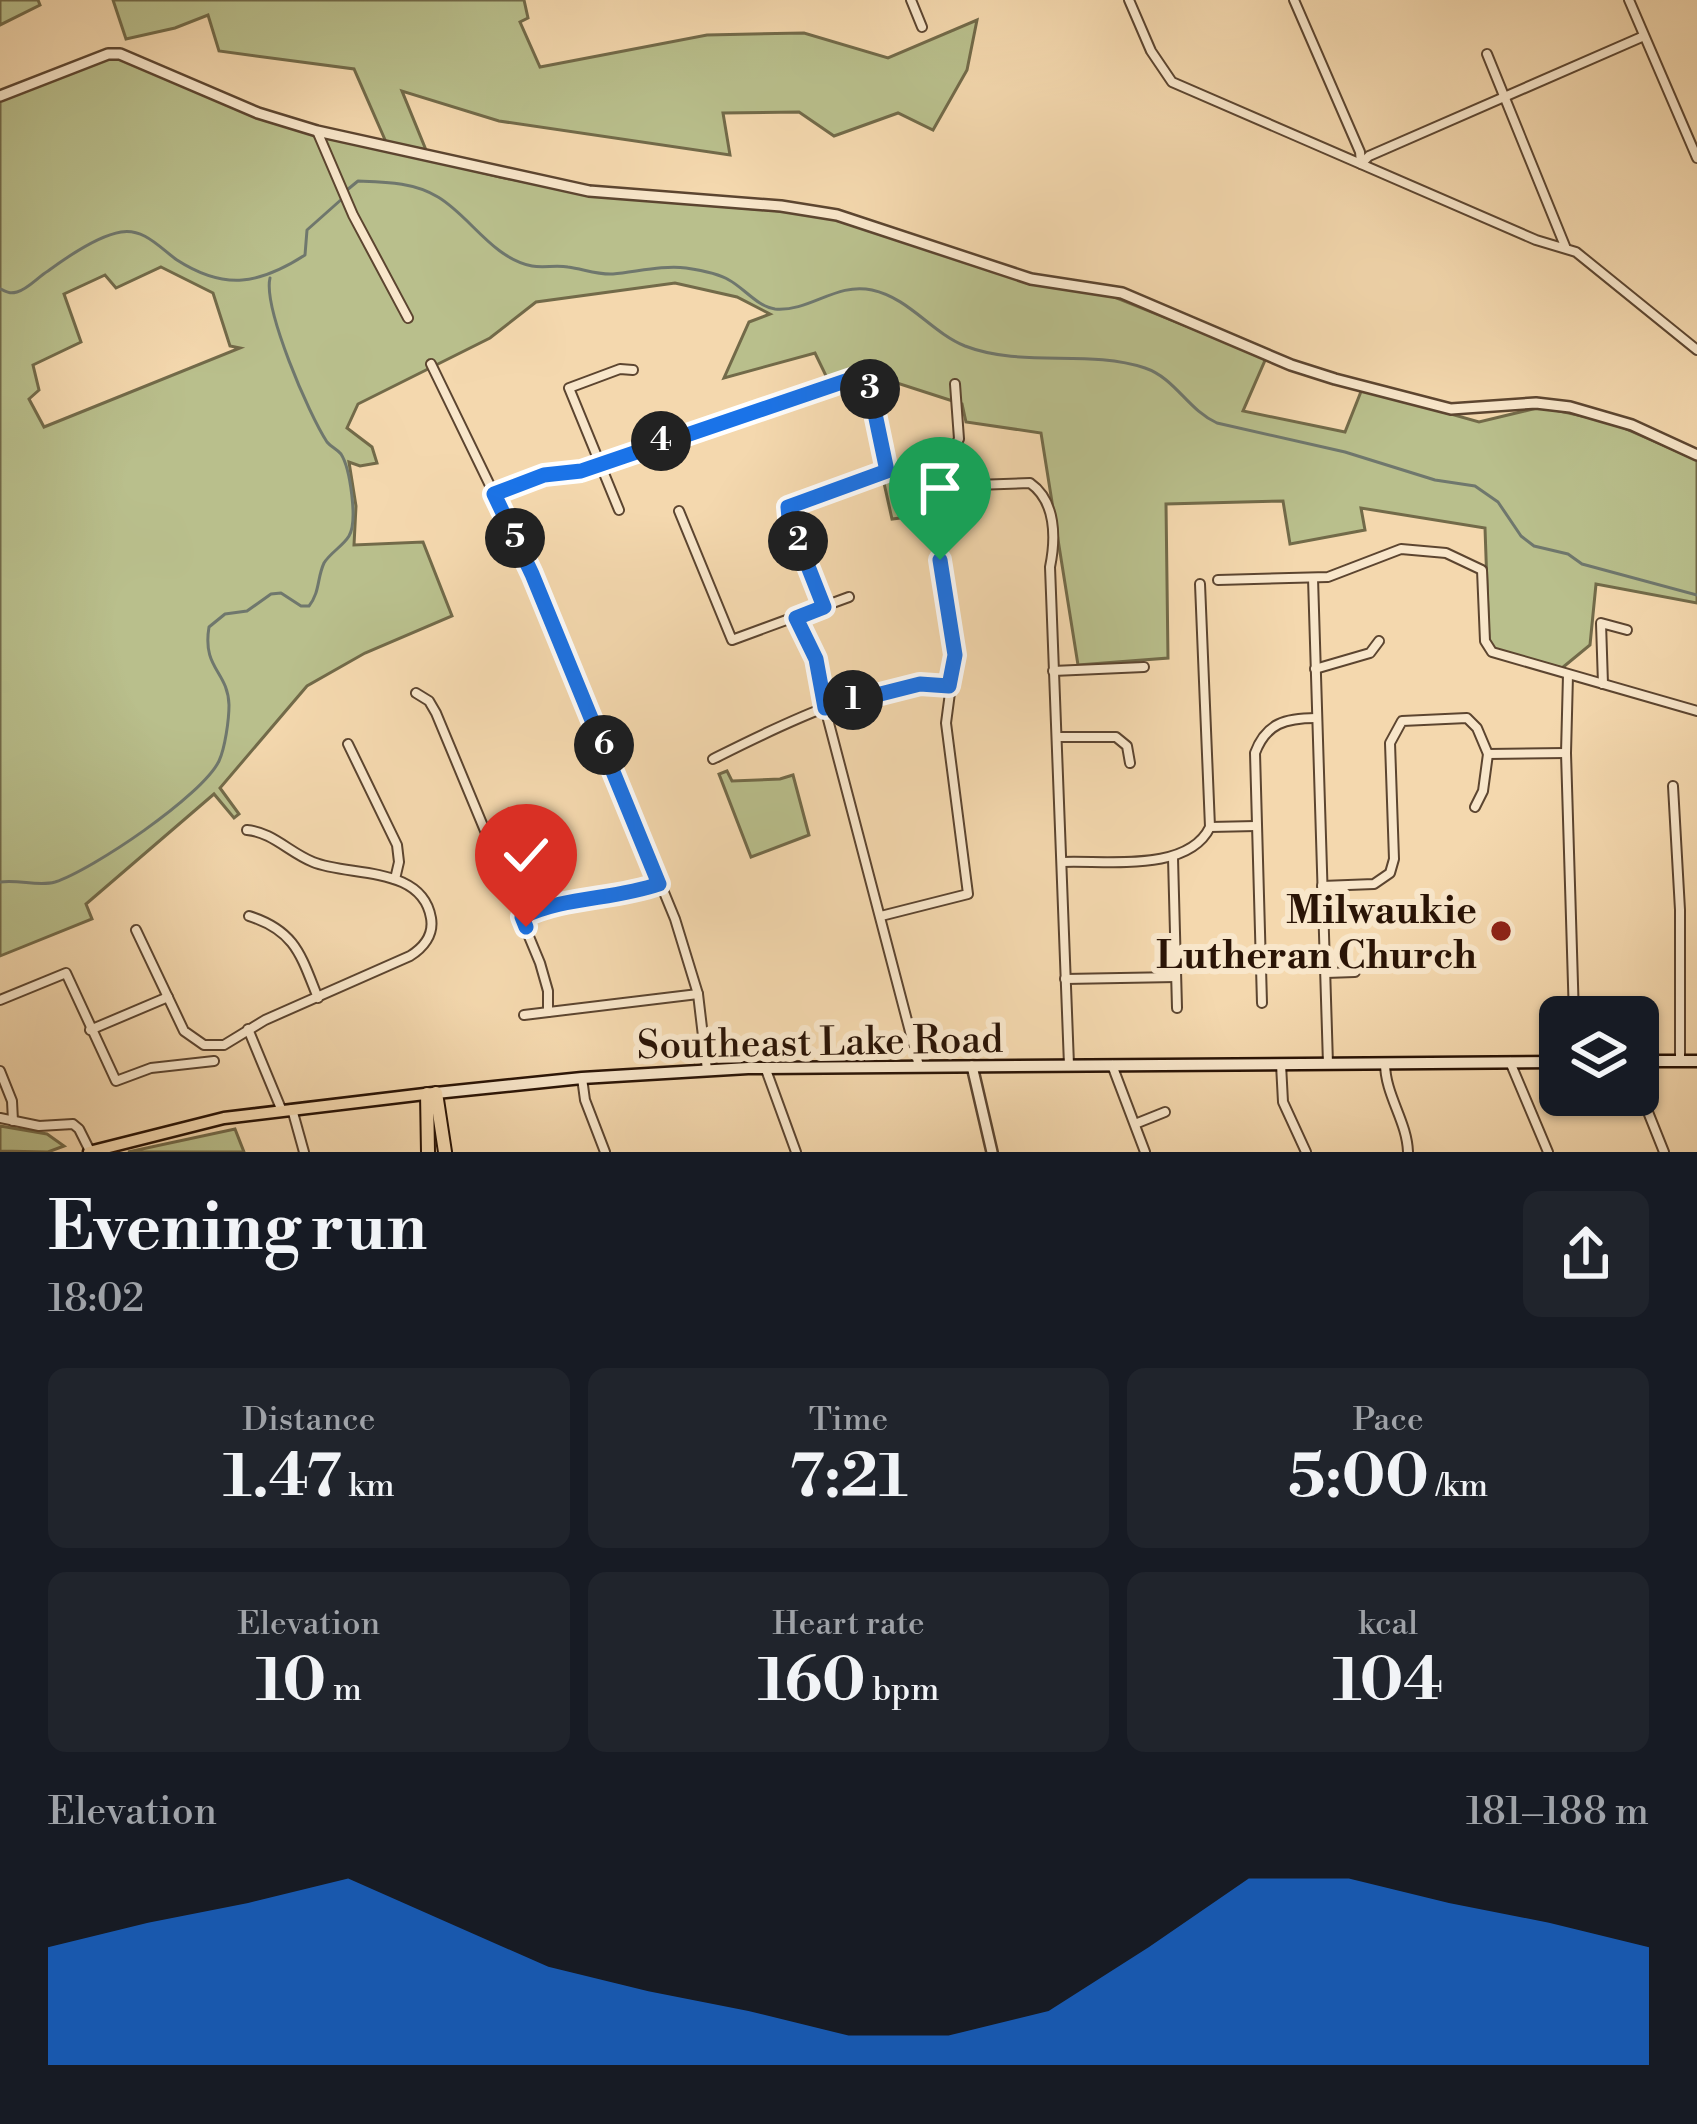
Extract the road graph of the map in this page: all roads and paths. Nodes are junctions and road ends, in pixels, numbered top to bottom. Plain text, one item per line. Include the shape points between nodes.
1 (910, 0) edge
2 (1130, 0) edge
3 (1294, 0) edge
4 (1629, 0) edge
5 (922, 27) dead end
6 (1645, 36) junction
7 (1486, 54) dead end
8 (0, 95) edge
9 (1504, 95) junction
10 (317, 131) junction
11 (1697, 158) edge
12 (1361, 164) junction
13 (1565, 246) junction
14 (407, 318) dead end
15 (1697, 350) edge
16 (431, 364) dead end
17 (633, 370) dead end
18 (955, 384) dead end
19 (1697, 454) edge
20 (598, 464) junction
21 (887, 471) junction
22 (975, 485) dead end
23 (494, 494) junction
24 (619, 510) dead end
25 (680, 511) dead end
26 (940, 560) dead end
27 (1313, 578) junction
28 (1218, 580) dead end
29 (1200, 584) dead end
30 (849, 597) dead end
31 (824, 607) junction
32 (796, 618) junction
33 (1627, 630) dead end
34 (1379, 641) dead end
35 (1144, 667) dead end
36 (1315, 669) junction
37 (1054, 671) junction
38 (1568, 675) junction
39 (1603, 684) junction
40 (949, 686) junction
41 (416, 693) dead end
42 (825, 708) junction
43 (1697, 711) edge
44 (1316, 718) junction
45 (1057, 737) junction
46 (348, 744) dead end
47 (1566, 753) junction
48 (1488, 754) junction
49 (713, 759) dead end
50 (1130, 764) dead end
51 (1673, 786) dead end
52 (1475, 807) dead end
53 (1256, 826) junction
54 (1210, 827) junction
55 (247, 830) dead end
56 (1173, 858) junction
57 (1061, 862) junction
58 (395, 879) junction
59 (659, 884) junction
60 (1322, 886) junction
61 (249, 916) dead end
62 (880, 916) junction
63 (522, 917) junction
64 (136, 929) dead end
65 (1354, 972) dead end
66 (1326, 973) junction
67 (1176, 977) junction
68 (1065, 979) junction
69 (698, 994) junction
70 (1573, 996) edge
71 (168, 997) junction
72 (318, 998) junction
73 (0, 1000) edge
74 (1262, 1004) dead end
75 (1177, 1008) dead end
76 (548, 1012) junction
77 (524, 1015) dead end
78 (248, 1029) junction
79 (90, 1030) junction
80 (1697, 1060) edge
81 (214, 1061) dead end
82 (1659, 1061) edge
83 (1680, 1061) junction
84 (1510, 1062) junction
85 (1539, 1062) edge
86 (1385, 1063) junction
87 (1281, 1064) junction
88 (1328, 1064) junction
89 (1069, 1065) junction
90 (1112, 1065) junction
91 (919, 1066) junction
92 (972, 1066) junction
93 (765, 1067) junction
94 (707, 1070) junction
95 (0, 1071) edge
96 (582, 1078) junction
97 (431, 1093) junction
98 (287, 1110) junction
99 (1166, 1112) dead end
100 (1650, 1116) edge
101 (0, 1118) edge
102 (13, 1121) junction
103 (1135, 1124) junction
104 (89, 1152) edge
105 (304, 1152) edge
106 (428, 1152) edge
107 (445, 1152) edge
108 (605, 1152) edge
109 (796, 1152) edge
110 (992, 1152) edge
111 (1145, 1152) edge
112 (1306, 1152) edge
113 (1408, 1152) edge
114 (1548, 1152) edge
115 (1664, 1152) edge

1 - 5 street
2 - 12 street via 1166,76
3 - 12 street
4 - 6 street
6 - 9 street
6 - 11 street
7 - 9 street
8 - 10 street via 114,53
9 - 12 street
9 - 13 street
10 - 14 street
10 - 19 street via 589,191 837,215 1031,279 1122,293 1334,379 1451,409 1570,407
12 - 13 street
13 - 15 street
16 - 23 street
17 - 20 street via 569,388
18 - 21 street via 959,432 950,454 927,468
20 - 21 street via 860,376 869,385
20 - 23 street
20 - 24 street
21 - 31 street via 788,507
22 - 37 street via 1019,481 1044,494 1052,518
23 - 59 street
25 - 32 street via 732,640
26 - 40 street via 955,655
27 - 28 street
27 - 36 street
27 - 38 street via 1401,549 1446,553 1482,570 1486,648
29 - 54 street
30 - 31 street
31 - 32 street
32 - 42 street via 816,659
33 - 39 street via 1600,623
34 - 36 street via 1370,653
35 - 37 street
36 - 44 street
37 - 45 street
38 - 39 street
38 - 47 street
39 - 43 street
40 - 42 street via 920,684
40 - 62 street via 946,723 968,894
41 - 63 street via 436,713
42 - 49 street
42 - 62 street
44 - 53 street via 1282,721 1258,743
44 - 60 street
45 - 50 street via 1116,737
45 - 57 street
46 - 58 street via 397,844
47 - 48 street
47 - 70 street
48 - 52 street
48 - 60 street via 1467,718 1402,721 1390,742 1390,873 1375,884
51 - 83 street
53 - 54 street
53 - 74 street
54 - 56 street via 1194,849
55 - 58 street via 328,868
56 - 57 street
56 - 67 street
57 - 68 street
58 - 72 street via 428,908 428,940
59 - 63 street
59 - 69 street
60 - 66 street
61 - 72 street via 274,924 299,950
62 - 91 street
63 - 76 street via 546,980
64 - 71 street
65 - 66 street
66 - 88 street
67 - 68 street
67 - 75 street
68 - 89 street
69 - 76 street
69 - 94 street
71 - 78 street via 198,1043 224,1045
71 - 79 street
72 - 78 street
73 - 79 street via 66,973
76 - 77 street
78 - 98 street
79 - 81 street via 116,1081
80 - 83 main road
82 - 83 main road
84 - 85 main road, Southeast Lake Road
84 - 86 main road, Southeast Lake Road
84 - 114 street
86 - 88 main road, Southeast Lake Road
86 - 113 street
87 - 88 main road, Southeast Lake Road
87 - 90 main road, Southeast Lake Road
87 - 112 street via 1283,1102
89 - 90 main road, Southeast Lake Road
89 - 92 main road, Southeast Lake Road
90 - 103 street
91 - 92 main road, Southeast Lake Road
91 - 93 main road, Southeast Lake Road
92 - 110 street
93 - 94 main road, Southeast Lake Road
93 - 109 street
94 - 96 main road, Southeast Lake Road
95 - 102 street
96 - 97 main road, Southeast Lake Road
96 - 108 street
97 - 98 main road, Southeast Lake Road
97 - 106 highway
97 - 107 highway
98 - 104 main road, Southeast Lake Road
98 - 105 street
99 - 103 street
100 - 115 street
101 - 102 street
102 - 104 street via 73,1124
103 - 111 street

